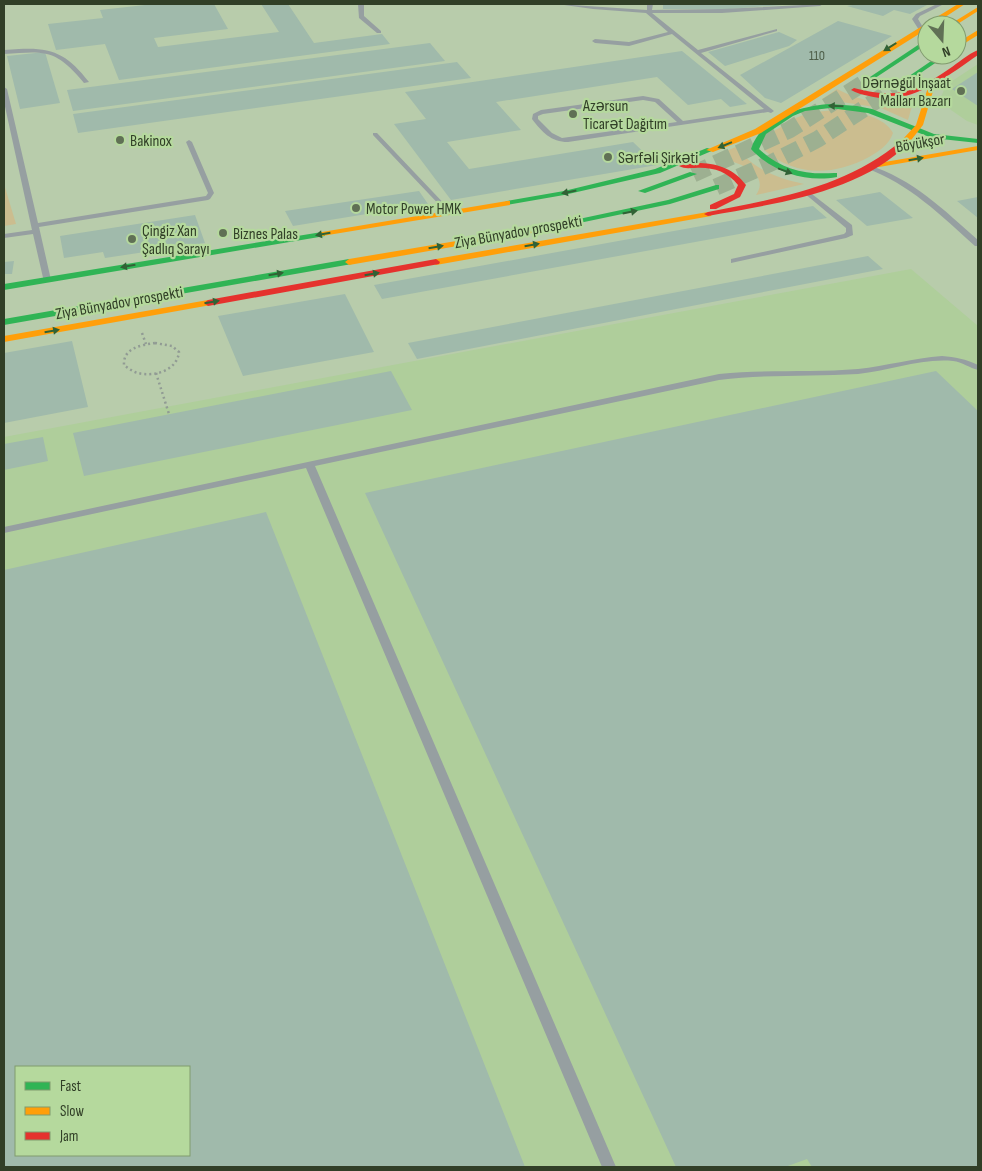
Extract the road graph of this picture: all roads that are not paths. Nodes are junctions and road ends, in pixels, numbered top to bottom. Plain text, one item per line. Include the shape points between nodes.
1 (361, 4) edge
2 (560, 4) edge
3 (650, 4) edge
4 (820, 4) edge
5 (941, 4) edge
6 (962, 4) edge
7 (978, 9) edge
8 (649, 13) junction
9 (918, 15) edge
10 (944, 15) edge
11 (967, 16) edge
12 (776, 30) dead end
13 (917, 31) edge
14 (379, 32) dead end
15 (673, 32) junction
16 (978, 32) edge
17 (967, 39) edge
18 (595, 41) dead end
19 (917, 48) edge
20 (4, 52) edge
21 (697, 52) junction
22 (978, 52) edge
23 (929, 65) edge
24 (855, 69) junction
25 (867, 81) tunnel mouth
26 (933, 81) junction
27 (86, 82) dead end
28 (895, 88) tunnel mouth
29 (4, 89) edge
30 (768, 110) junction
31 (784, 115) junction
32 (682, 123) junction
33 (915, 130) junction
34 (375, 134) dead end
35 (978, 141) edge
36 (189, 142) dead end
37 (978, 148) edge
38 (868, 167) junction
39 (656, 171) junction
40 (693, 174) tunnel mouth
41 (716, 187) tunnel mouth
42 (806, 192) junction
43 (634, 193) dead end
44 (449, 212) junction
45 (681, 218) junction
46 (35, 229) junction
47 (4, 236) edge
48 (978, 244) edge
49 (734, 261) dead end
50 (47, 280) junction
51 (4, 287) edge
52 (4, 322) edge
53 (4, 339) edge
54 (978, 368) edge
55 (310, 466) junction
56 (4, 530) edge
57 (609, 1167) edge

1 - 14 lane via 361,18
2 - 8 lane
3 - 8 lane
4 - 8 lane via 741,11
5 - 9 lane
6 - 10 main road, Ziya Bünyadov prospekti
7 - 11 main road
8 - 15 lane
12 - 21 lane
13 -> 24 main road, Ziya Bünyadov prospekti
15 - 18 lane via 628,44
15 - 21 lane
16 - 17 main road
19 - 25 main road
20 - 27 lane via 43,49 55,53 70,62
21 - 30 lane
22 - 26 main road
23 - 28 main road
24 - 26 main road via 845,83 853,90 871,96 904,96
24 - 31 main road, Ziya Bünyadov prospekti
26 - 33 main road, Ziya Bünyadov prospekti via 921,122
29 - 46 lane
30 - 31 lane
30 - 32 lane
33 -> 31 main road via 875,112 849,107 820,106
31 -> 38 main road via 762,132 755,144 761,156 774,166 793,174 815,176 842,174
31 -> 39 main road, Ziya Bünyadov prospekti via 745,137
32 - 32 lane via 558,140 551,138 535,115 651,98
33 - 35 main road via 938,138
33 - 38 main road, Ziya Bünyadov prospekti via 898,148
34 - 44 lane
36 - 46 lane via 211,193 208,198
38 -> 37 main road, Böyükşor
38 - 42 main road, Ziya Bünyadov prospekti
38 - 48 lane via 900,180
39 -> 44 main road, Ziya Bünyadov prospekti via 564,193
39 - 45 main road via 706,166 726,171 740,181 741,190 730,200
40 - 43 main road
52 -> 41 main road, Ziya Bünyadov prospekti via 602,218
42 - 45 main road, Ziya Bünyadov prospekti
42 - 49 lane via 849,227 850,233
44 -> 50 main road, Ziya Bünyadov prospekti
53 -> 45 main road, Ziya Bünyadov prospekti
46 - 47 lane
46 - 50 lane
50 - 51 main road, Ziya Bünyadov prospekti
54 - 55 lane via 954,359 856,371 739,374
55 - 56 lane
55 - 57 lane

